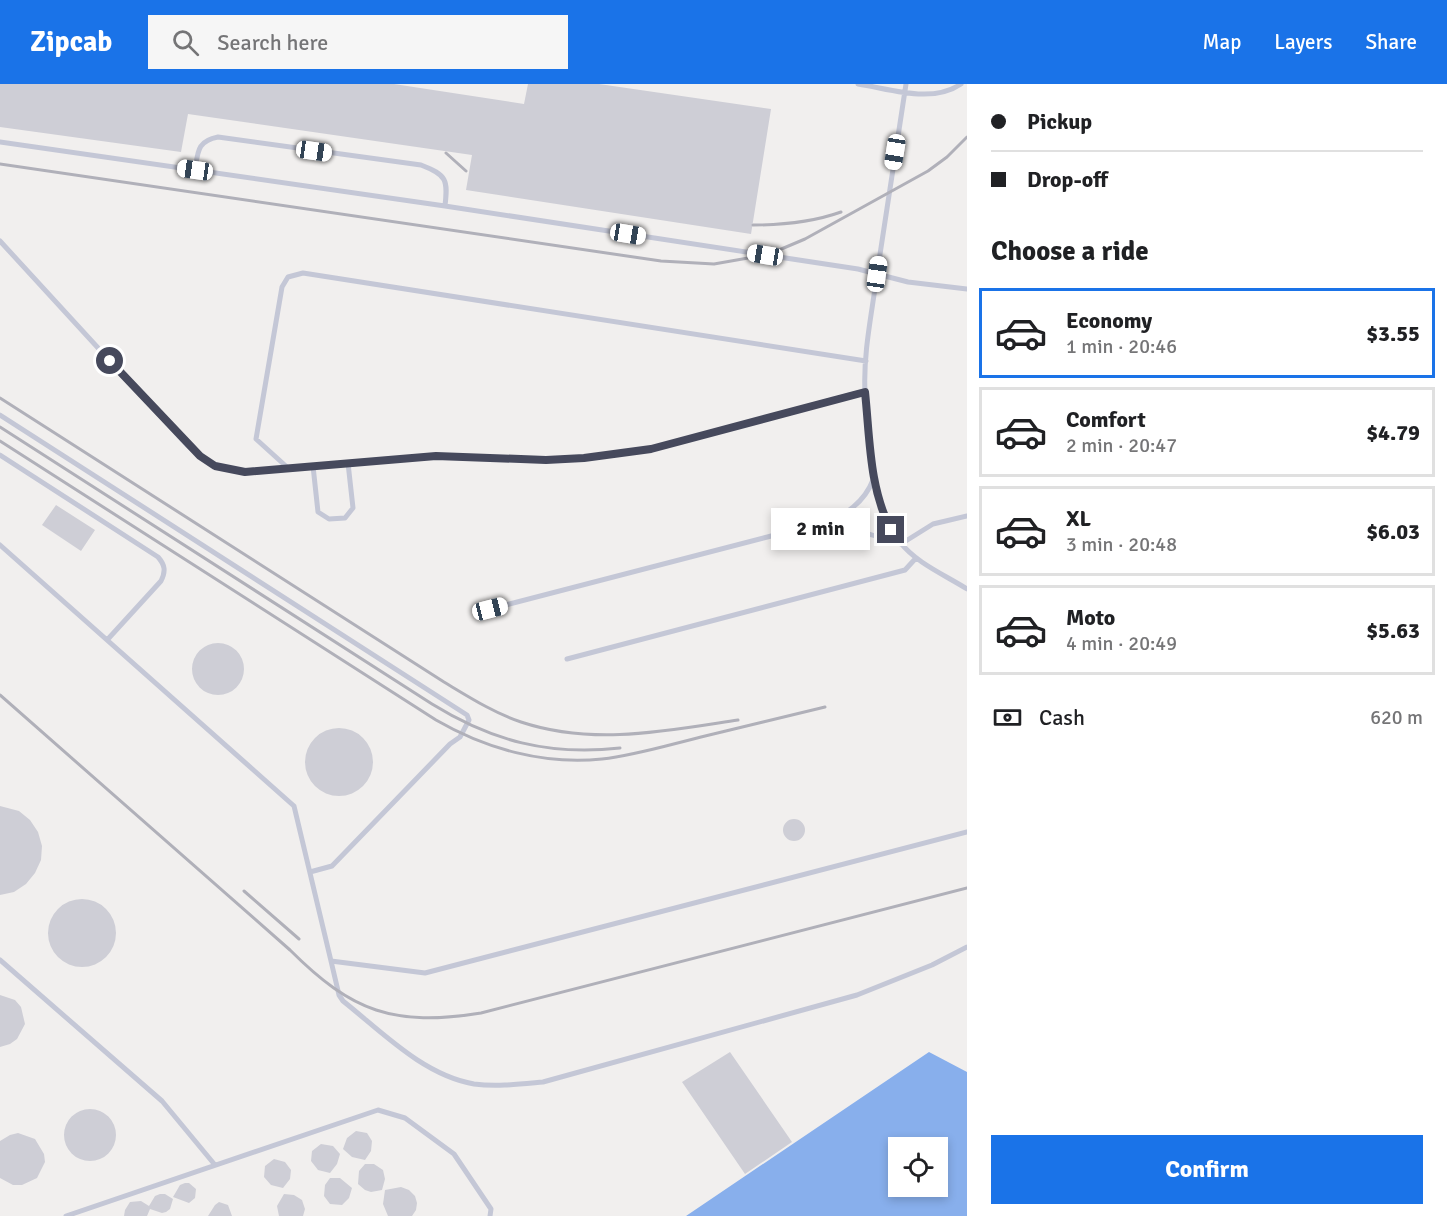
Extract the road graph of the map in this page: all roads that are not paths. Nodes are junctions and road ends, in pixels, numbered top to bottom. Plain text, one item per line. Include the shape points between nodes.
1 (858, 84) edge
2 (906, 84) edge
3 (961, 84) edge
4 (904, 92) junction
5 (0, 142) edge
6 (195, 170) junction
7 (445, 206) junction
8 (0, 241) edge
9 (877, 274) junction
10 (967, 289) edge
11 (866, 361) junction
12 (865, 392) junction
13 (0, 415) edge
14 (0, 455) edge
15 (348, 463) junction
16 (313, 466) junction
17 (288, 468) junction
18 (873, 478) junction
19 (967, 516) edge
20 (824, 525) junction
21 (901, 544) junction
22 (0, 545) edge
23 (916, 558) junction
24 (967, 589) edge
25 (490, 609) dead end
26 (108, 639) junction
27 (567, 659) dead end
28 (967, 832) edge
29 (310, 872) junction
30 (967, 947) edge
31 (0, 960) edge
32 (331, 961) junction
33 (214, 1165) junction
34 (66, 1216) edge
35 (490, 1216) edge

1 - 4 lane
2 - 4 lane
3 - 4 lane via 937,94
4 - 9 lane
5 - 6 lane
6 - 7 lane
6 - 7 lane via 201,145 218,137 421,165 445,178
7 - 9 lane
8 - 17 lane via 200,456 230,470
9 - 10 lane
9 - 11 lane
11 - 12 lane
11 - 17 lane via 303,273 288,277 282,287 256,440
12 - 15 lane via 651,449 595,457 546,460 436,456
12 - 18 lane
13 - 29 lane via 467,715 469,720 460,737 332,866
14 - 26 lane via 163,562 165,574 161,581
15 - 16 lane
15 - 16 lane via 353,508 345,518 329,519 318,512
16 - 17 lane
18 - 20 lane via 859,502
18 - 21 lane via 882,513
19 - 21 lane via 933,525
20 - 21 lane
20 - 25 lane
21 - 23 lane
22 - 26 lane
23 - 24 lane
23 - 27 lane via 905,570
26 - 29 lane via 294,806
28 - 32 lane via 426,973
29 - 32 lane
30 - 32 lane via 857,995 543,1082 509,1085 474,1084 447,1076 419,1061 343,1001
31 - 33 lane via 162,1101
33 - 34 lane
33 - 35 lane via 378,1110 405,1118 454,1154 491,1209

